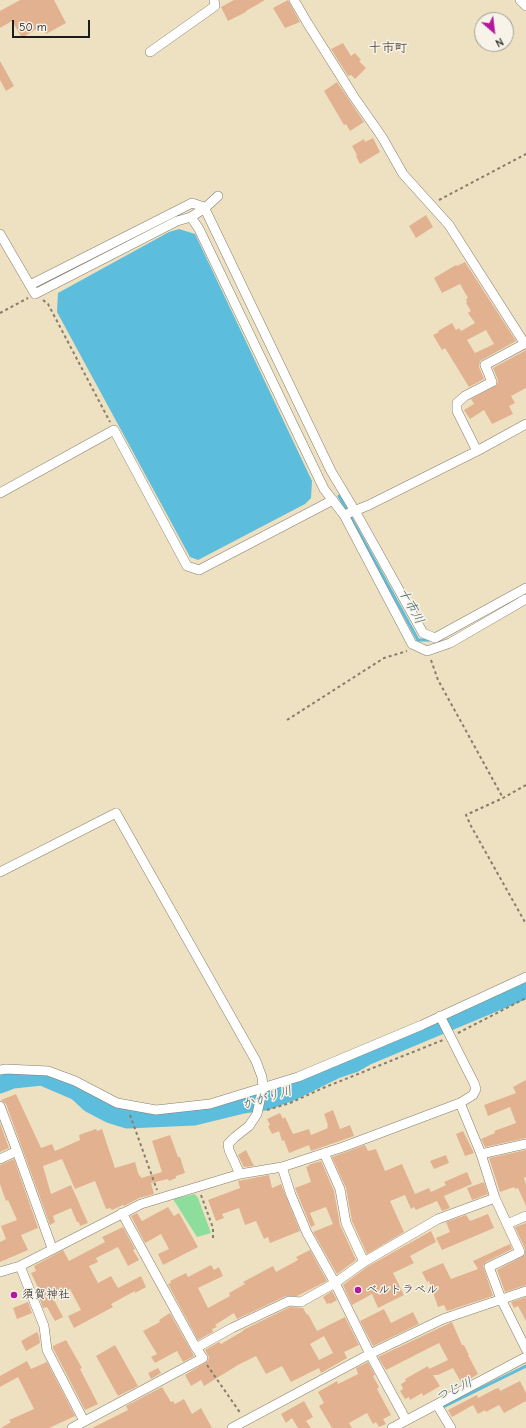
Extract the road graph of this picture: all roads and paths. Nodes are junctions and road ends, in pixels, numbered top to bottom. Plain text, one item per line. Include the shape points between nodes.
1 (214, 0) edge
2 (294, 0) edge
3 (520, 0) edge
4 (526, 6) edge
5 (150, 52) dead end
6 (526, 154) edge
7 (218, 196) dead end
8 (431, 204) junction
9 (205, 208) junction
10 (191, 217) junction
11 (0, 234) edge
12 (30, 285) junction
13 (35, 294) junction
14 (0, 313) edge
15 (526, 344) edge
16 (526, 424) edge
17 (114, 430) junction
18 (477, 451) junction
19 (0, 493) edge
20 (332, 500) junction
21 (355, 511) junction
22 (344, 515) junction
23 (526, 588) edge
24 (526, 599) edge
25 (423, 649) junction
26 (287, 720) dead end
27 (526, 785) edge
28 (503, 798) junction
29 (0, 872) edge
30 (526, 924) edge
31 (526, 977) edge
32 (526, 998) edge
33 (440, 1016) junction
34 (451, 1037) junction
35 (0, 1070) edge
36 (263, 1087) junction
37 (460, 1103) junction
38 (0, 1106) edge
39 (257, 1114) junction
40 (134, 1123) dead end
41 (526, 1144) edge
42 (17, 1151) junction
43 (324, 1152) junction
44 (481, 1154) junction
45 (0, 1159) edge
46 (282, 1167) junction
47 (240, 1174) junction
48 (199, 1188) junction
49 (495, 1198) junction
50 (160, 1199) junction
51 (122, 1213) junction
52 (526, 1216) edge
53 (507, 1224) junction
54 (213, 1240) dead end
55 (52, 1248) junction
56 (364, 1262) junction
57 (20, 1266) junction
58 (0, 1272) edge
59 (335, 1283) junction
60 (526, 1291) edge
61 (501, 1299) junction
62 (526, 1349) edge
63 (198, 1352) junction
64 (370, 1354) junction
65 (526, 1357) edge
66 (437, 1405) junction
67 (245, 1420) junction
68 (406, 1420) junction
69 (84, 1421) junction
70 (72, 1428) edge
71 (232, 1428) edge
72 (392, 1428) edge
73 (451, 1428) edge

1 - 5 street via 214,6
2 - 8 street via 404,174
3 - 4 street
6 - 8 path
7 - 9 street
8 - 15 street via 449,226
9 - 10 street
9 - 12 street via 192,203
9 - 21 street via 330,471
10 - 13 street via 177,221
10 - 20 street via 199,228 324,489
11 - 12 street
12 - 13 street
13 - 14 path
13 - 17 path via 48,304
15 - 18 street via 485,365 492,382 457,403 457,411
16 - 18 street
17 - 19 street
17 - 20 street via 187,566 199,570
18 - 21 street
20 - 22 street
21 - 22 street
21 - 23 street via 423,633 435,638
22 - 25 street via 412,644
24 - 25 street via 450,643
25 - 26 path via 384,658
25 - 28 path
27 - 28 path
28 - 30 path via 466,815
29 - 36 street via 116,813 256,1061
31 - 33 street
32 - 34 path
33 - 34 street
33 - 36 street via 298,1077
34 - 37 street via 476,1089 473,1095
34 - 39 path
35 - 36 street via 48,1071 76,1081 117,1103 156,1110 210,1104
36 - 39 street
37 - 43 street
37 - 44 street
38 - 42 street
39 - 47 street via 249,1126 228,1144
40 - 50 path
41 - 44 street
42 - 45 street
42 - 55 street
43 - 46 street
43 - 56 street via 340,1189 346,1223
44 - 49 street
46 - 47 street
46 - 59 street via 307,1233
47 - 48 street
48 - 50 street
48 - 54 path via 213,1228
49 - 53 street
49 - 56 street via 438,1219
50 - 51 street
51 - 55 street
51 - 63 street
52 - 53 street
53 - 61 street via 520,1252 489,1267
55 - 57 street
56 - 59 street
57 - 58 street
57 - 69 street via 44,1326 47,1350
59 - 63 street via 301,1302 289,1301 232,1328
59 - 64 street
60 - 61 street
61 - 62 street
61 - 64 street via 443,1319
63 - 67 path
63 - 69 street via 202,1358
64 - 67 street
64 - 68 street
65 - 66 street
66 - 68 street
66 - 73 street
67 - 71 street
68 - 72 street
69 - 70 street

